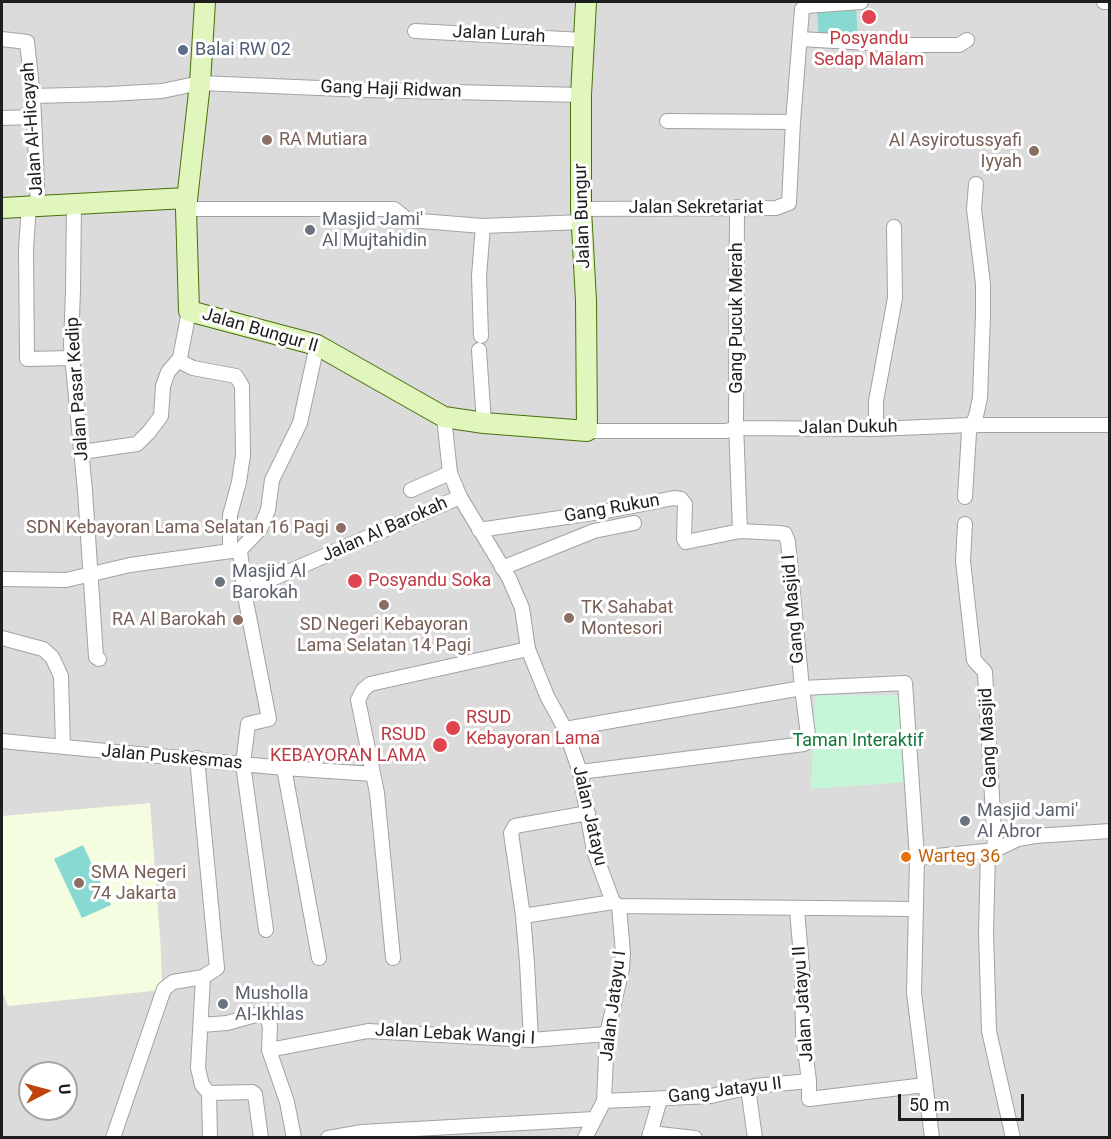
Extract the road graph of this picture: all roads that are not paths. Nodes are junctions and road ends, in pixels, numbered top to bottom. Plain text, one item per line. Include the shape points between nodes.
1 (205, 2) edge
2 (586, 2) edge
3 (861, 2) edge
4 (1104, 2) edge
5 (1110, 2) edge
6 (415, 31) dead end
7 (2, 39) edge
8 (800, 39) junction
9 (967, 39) dead end
10 (583, 40) junction
11 (200, 83) junction
12 (581, 95) junction
13 (33, 96) junction
14 (34, 117) junction
15 (2, 118) edge
16 (667, 121) dead end
17 (793, 122) junction
18 (976, 184) dead end
19 (186, 203) junction
20 (74, 204) junction
21 (33, 205) junction
22 (737, 207) junction
23 (2, 208) edge
24 (582, 216) junction
25 (483, 226) junction
26 (894, 227) dead end
27 (189, 311) junction
28 (317, 345) junction
29 (72, 358) junction
30 (180, 358) junction
31 (444, 417) junction
32 (484, 423) junction
33 (971, 424) junction
34 (1110, 425) edge
35 (737, 428) junction
36 (876, 429) junction
37 (587, 431) junction
38 (82, 452) junction
39 (450, 473) junction
40 (411, 490) dead end
41 (460, 497) junction
42 (965, 497) dead end
43 (634, 522) dead end
44 (965, 524) dead end
45 (478, 530) junction
46 (740, 531) junction
47 (235, 550) junction
48 (502, 568) junction
49 (90, 574) junction
50 (2, 579) edge
51 (244, 591) junction
52 (2, 638) edge
53 (528, 649) junction
54 (99, 659) dead end
55 (802, 688) junction
56 (564, 729) junction
57 (2, 741) edge
58 (63, 747) junction
59 (197, 758) junction
60 (243, 764) junction
61 (284, 768) junction
62 (580, 772) junction
63 (373, 774) junction
64 (588, 813) junction
65 (1110, 831) edge
66 (992, 850) junction
67 (917, 858) junction
68 (616, 904) junction
69 (797, 909) junction
70 (916, 909) junction
71 (523, 916) junction
72 (266, 930) dead end
73 (319, 958) dead end
74 (393, 958) dead end
75 (203, 977) junction
76 (201, 1025) junction
77 (607, 1034) junction
78 (531, 1040) junction
79 (269, 1050) junction
80 (809, 1081) junction
81 (925, 1085) junction
82 (748, 1088) junction
83 (209, 1093) junction
84 (660, 1099) junction
85 (604, 1101) junction
86 (594, 1119) junction
87 (650, 1135) edge
88 (112, 1137) edge
89 (210, 1137) edge
90 (261, 1137) edge
91 (294, 1137) edge
92 (328, 1137) edge
93 (585, 1137) edge
94 (695, 1137) edge
95 (755, 1137) edge
96 (932, 1137) edge
97 (1013, 1137) edge

1 - 11 street, Jalan Bungur II
2 - 10 street, Jalan Bungur
3 - 8 street, Jalan Sekretariat via 806,6 802,9
4 - 5 street
6 - 10 street, Jalan Lurah
7 - 13 street, Jalan Al-Hicayah via 27,42
8 - 9 street via 904,45 959,45
8 - 17 street, Jalan Sekretariat
10 - 12 street, Jalan Bungur
11 - 12 street, Gang Haji Ridwan
11 - 13 street, Gang Haji Ridwan via 162,91
11 - 19 street, Jalan Bungur II
12 - 24 street, Jalan Bungur
13 - 14 street, Jalan Al-Hicayah
14 - 15 street
14 - 21 street, Jalan Al-Hicayah
16 - 17 street
17 - 22 street, Jalan Sekretariat via 789,203 776,208
18 - 33 street via 974,209 983,315 980,398
19 - 20 street
19 - 25 street, Jalan Sekretariat via 394,209 408,220
19 - 27 street, Jalan Bungur II
20 - 21 street
20 - 29 street, Jalan Pasar Kedip
21 - 23 street
21 - 29 street, Jalan Al-Hicayah via 26,249 27,359
22 - 24 street, Jalan Sekretariat
22 - 35 street, Gang Pucuk Merah
24 - 25 street, Jalan Sekretariat
24 - 37 street, Jalan Bungur
25 - 32 street via 479,276
26 - 36 street via 895,298 876,401
27 - 28 street, Jalan Bungur II
27 - 30 street
28 - 31 street, Jalan Bungur II
28 - 47 street via 300,423 272,480 268,510 260,529
29 - 38 street, Jalan Pasar Kedip
30 - 38 street via 163,386 161,416 137,444
30 - 47 street via 193,368 236,376 242,386 243,455 231,515
31 - 32 street, Jalan Bungur II
31 - 39 street, Jalan Jatayu
32 - 37 street, Jalan Bungur II
33 - 34 street, Jalan Dukuh
33 - 36 street, Jalan Dukuh
33 - 42 street
35 - 36 street, Jalan Dukuh
35 - 37 street, Jalan Dukuh
35 - 46 street
38 - 49 street, Jalan Pasar Kedip
39 - 40 street
39 - 41 street, Jalan Jatayu
41 - 45 street, Jalan Jatayu
41 - 51 street, Jalan Al Barokah
43 - 48 street via 594,531
44 - 66 street, Gang Masjid via 963,561 974,660 985,672
45 - 46 street, Gang Rukun via 674,498 685,504 686,542
45 - 48 street, Jalan Jatayu
46 - 55 street, Gang Masjid I via 785,534
47 - 49 street via 130,564
47 - 51 street
48 - 53 street, Jalan Jatayu via 522,608
49 - 50 street via 66,580
49 - 54 street, Jalan Pasar Kedip
51 - 60 street via 269,718 248,724
52 - 58 street via 43,649 52,657 61,676
53 - 56 street, Jalan Jatayu
53 - 63 street via 370,684 358,700
55 - 56 street, Gang Masjid I
55 - 62 street via 808,735 804,744
55 - 67 street, Gang Masjid I via 905,683
56 - 62 street, Jalan Jatayu
57 - 58 street, Jalan Puskesmas
58 - 59 street, Jalan Puskesmas
59 - 60 street, Jalan Puskesmas
59 - 75 street via 218,964 217,969
60 - 61 street, Jalan Puskesmas
60 - 72 street
61 - 63 street, Jalan Puskesmas
61 - 73 street
62 - 64 street, Jalan Jatayu
63 - 74 street
64 - 68 street, Jalan Jatayu via 594,850
64 - 71 street via 515,826 511,833
65 - 66 street via 1035,836
66 - 67 street
66 - 97 street, Gang Masjid via 986,933 989,1031
67 - 70 street
68 - 69 street
68 - 71 street
68 - 77 street, Jalan Jatayu I via 623,952
69 - 70 street
69 - 80 street, Jalan Jatayu II
70 - 81 street via 914,993
71 - 78 street
75 - 76 street
75 - 88 street via 173,982 164,989
76 - 79 street via 263,1013 270,1026
76 - 83 street via 198,1068 202,1085
77 - 78 street, Jalan Lebak Wangi I
77 - 85 street, Jalan Jatayu I
78 - 79 street, Jalan Lebak Wangi I via 368,1031
79 - 91 street
80 - 81 street, Jalan Jatayu II via 809,1099
80 - 82 street, Gang Jatayu II
81 - 96 street
82 - 84 street, Gang Jatayu II via 711,1096
82 - 95 street
83 - 89 street
83 - 90 street via 255,1094
84 - 85 street, Gang Jatayu II
84 - 87 street
85 - 86 street, Jalan Jatayu I
86 - 92 street
86 - 93 street, Jalan Jatayu I
87 - 94 street

